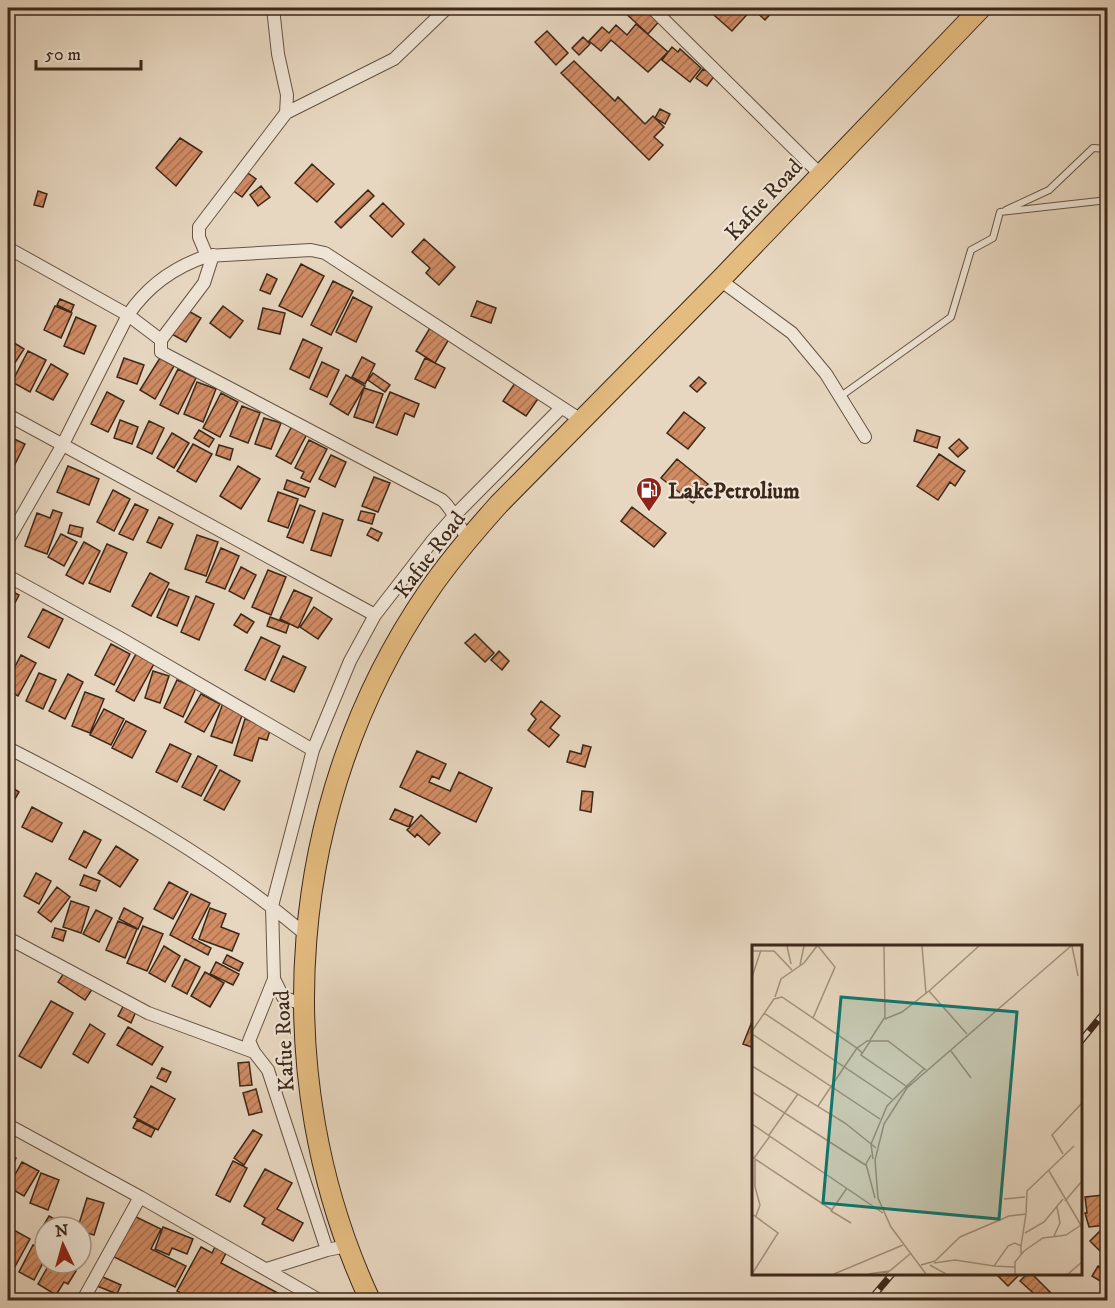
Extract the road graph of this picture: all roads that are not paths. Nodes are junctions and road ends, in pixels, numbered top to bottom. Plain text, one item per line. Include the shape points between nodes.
1 (273, 8) edge
2 (447, 8) edge
3 (652, 8) edge
4 (981, 8) edge
5 (286, 112) junction
6 (1107, 149) edge
7 (820, 174) junction
8 (1107, 200) edge
9 (1000, 212) junction
10 (8, 248) edge
11 (210, 256) junction
12 (720, 280) junction
13 (128, 315) junction
14 (161, 340) junction
15 (841, 396) junction
16 (561, 408) junction
17 (8, 415) edge
18 (581, 420) junction
19 (865, 437) dead end
20 (62, 446) junction
21 (454, 515) junction
22 (468, 538) junction
23 (8, 540) edge
24 (8, 576) edge
25 (375, 615) junction
26 (8, 748) edge
27 (313, 750) junction
28 (272, 906) junction
29 (305, 934) junction
30 (8, 938) edge
31 (274, 979) junction
32 (304, 1005) junction
33 (254, 1052) junction
34 (8, 1125) edge
35 (140, 1197) junction
36 (347, 1246) junction
37 (327, 1250) junction
38 (267, 1269) junction
39 (83, 1300) edge
40 (319, 1300) edge
41 (370, 1300) edge

1 - 5 street
2 - 5 street via 394,60
3 - 7 street
4 - 7 highway, Kafue Road
5 - 11 street via 199,227 199,237
6 - 9 lane via 1092,148 1049,190
7 - 12 highway, Kafue Road
8 - 9 lane
9 - 15 lane via 993,238 971,250 951,318
10 - 13 street
11 - 13 street via 190,261 162,277 138,299
11 - 14 street via 199,293
11 - 16 street via 311,250 325,253
12 - 15 street via 792,333
12 - 18 highway, Kafue Road
13 - 14 street
13 - 20 street
14 - 21 street via 159,346 164,356 442,500
15 - 19 street
16 - 18 street
16 - 21 street
17 - 20 street
18 - 22 highway, Kafue Road
20 - 23 street
20 - 25 street
21 - 22 street
21 - 25 street
22 - 29 highway, Kafue Road via 406,627 359,720 330,805
24 - 27 street
25 - 27 street via 350,661
26 - 28 street via 144,820
27 - 28 street
28 - 29 street
28 - 31 street
29 - 32 highway, Kafue Road
30 - 33 street via 148,1013
31 - 32 street via 283,997
31 - 33 street via 249,1041
32 - 36 highway, Kafue Road via 316,1139
33 - 37 street via 268,1070
34 - 35 street
35 - 38 street
35 - 39 street
36 - 37 street
36 - 41 highway, Kafue Road
37 - 38 street
38 - 40 street

